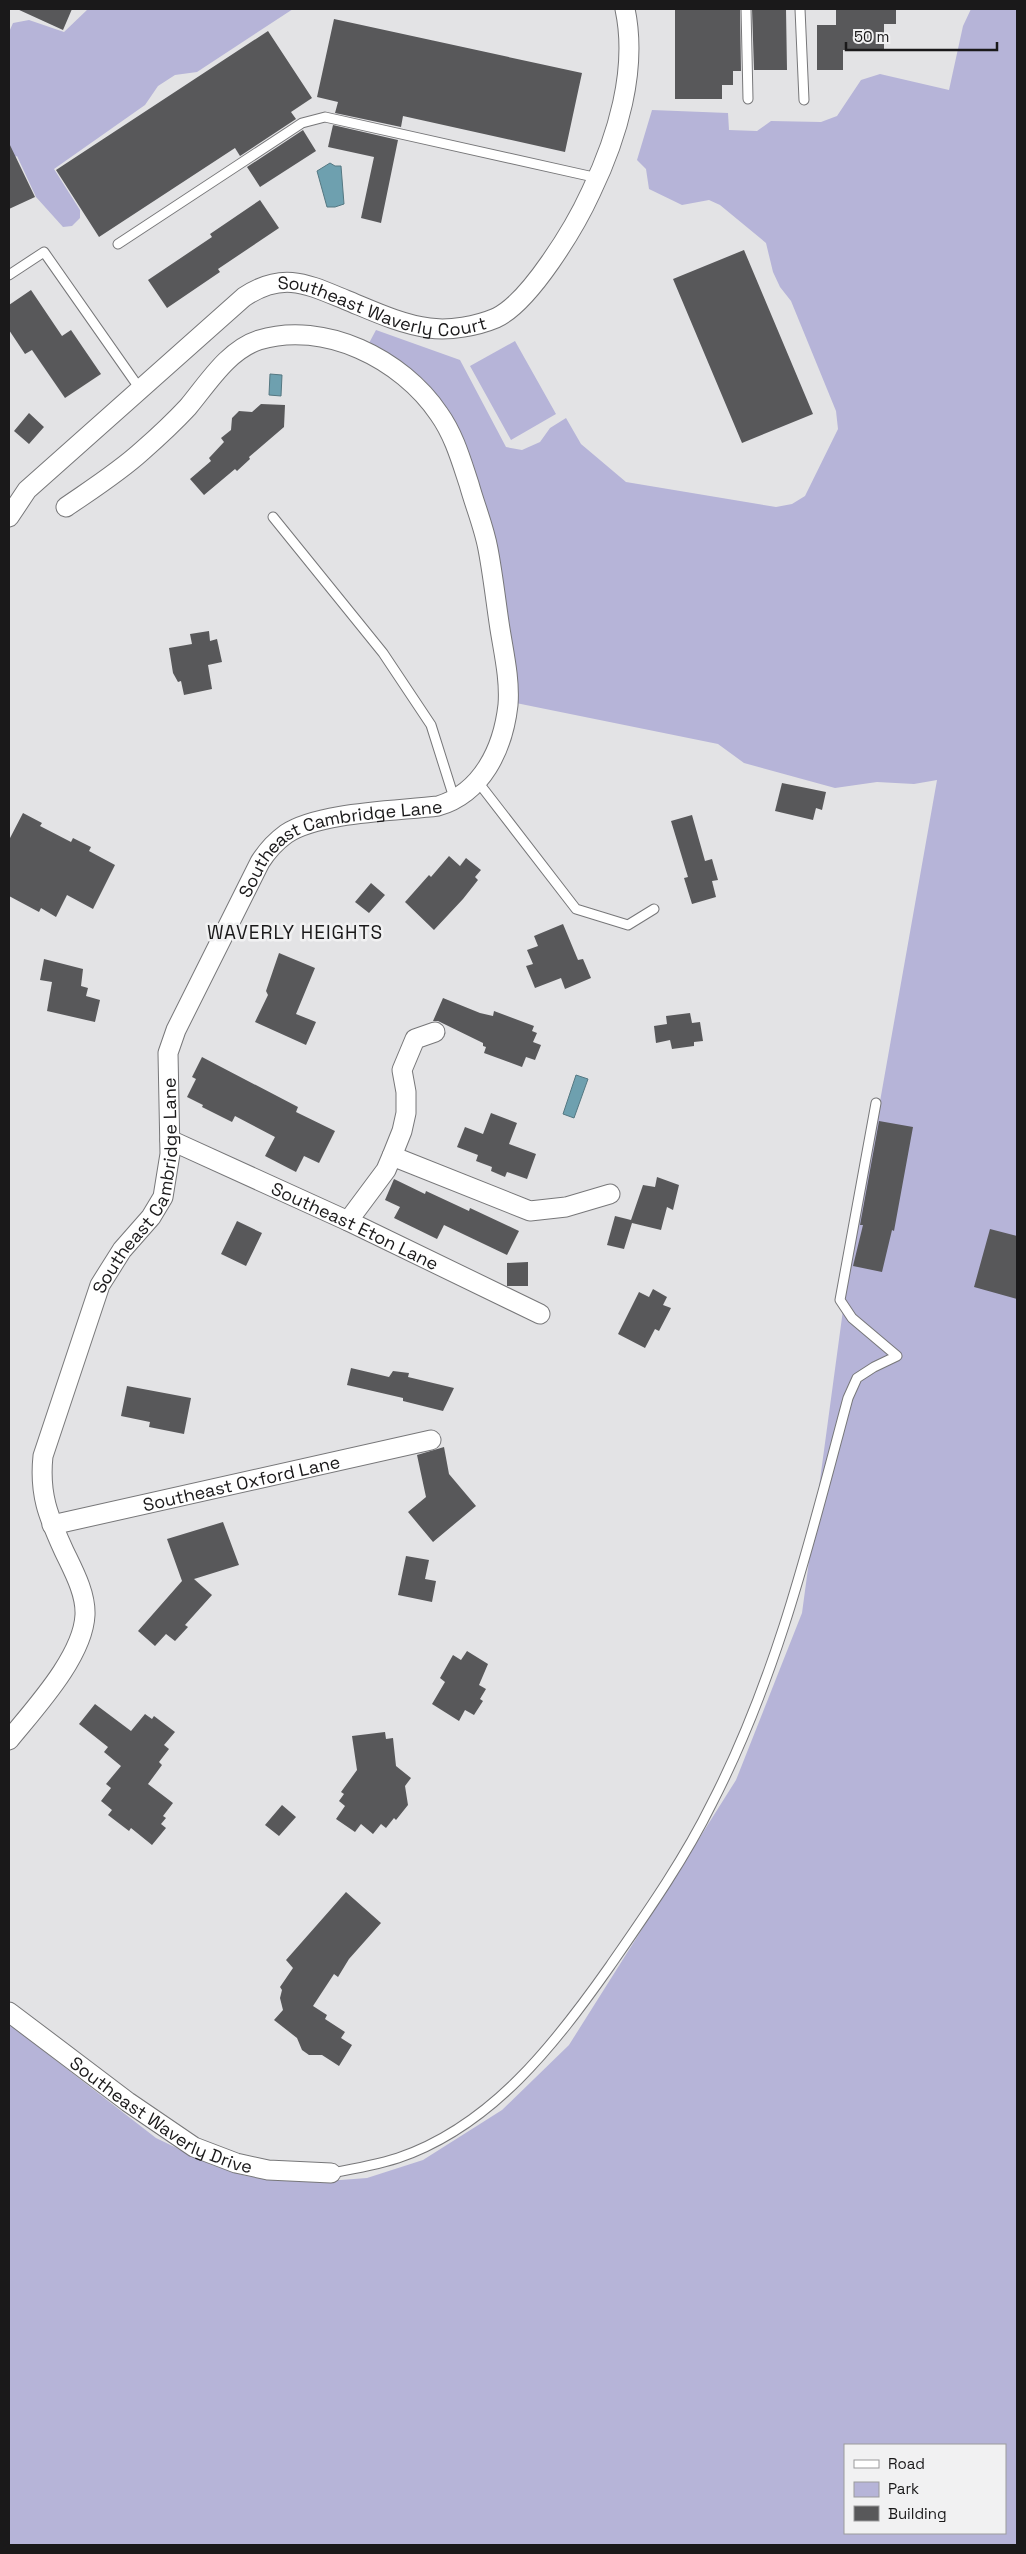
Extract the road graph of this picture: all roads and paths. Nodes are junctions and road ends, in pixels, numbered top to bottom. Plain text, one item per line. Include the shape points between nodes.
1 (625, 9) edge
2 (746, 9) edge
3 (800, 9) edge
4 (748, 99) dead end
5 (804, 100) dead end
6 (598, 178) junction
7 (118, 244) dead end
8 (9, 275) edge
9 (140, 389) junction
10 (66, 507) dead end
11 (9, 517) edge
12 (273, 517) dead end
13 (478, 782) junction
14 (455, 801) junction
15 (654, 909) dead end
16 (435, 1032) dead end
17 (876, 1103) dead end
18 (170, 1140) junction
19 (392, 1156) junction
20 (610, 1194) dead end
21 (348, 1221) junction
22 (540, 1314) dead end
23 (431, 1440) dead end
24 (52, 1525) junction
25 (9, 1740) edge
26 (9, 2012) edge
27 (331, 2173) joint

1 - 6 street, Southeast Waverly Court via 628,21 627,68 620,115
2 - 4 lane
3 - 5 lane
6 - 7 lane via 325,117 302,124
6 - 9 street, Southeast Waverly Court via 567,234 525,295 497,317 472,325 430,328 389,318 304,283 280,281 258,288 244,297
8 - 9 lane via 44,252
9 - 11 street, Southeast Waverly Court via 27,490
10 - 13 street, Southeast Cambridge Lane via 141,452 186,409 227,360 257,341 287,333 316,335 364,351 395,369 426,397 450,432 488,548 507,672 508,704 497,749
12 - 14 lane via 383,654 431,725
13 - 14 street, Southeast Cambridge Lane
13 - 15 lane via 576,909 628,924
14 - 18 street, Southeast Cambridge Lane via 326,820 287,833 271,846 176,1030 168,1053
16 - 19 street via 415,1039 402,1070 406,1113
17 - 27 lane via 840,1300 852,1318 897,1356 857,1378 848,1398 789,1614 766,1681 712,1804 633,1932 561,2034 530,2068 489,2107 428,2145 371,2166
18 - 21 street, Southeast Eton Lane
18 - 24 street, Southeast Cambridge Lane via 163,1197 100,1285 43,1456 41,1481
19 - 20 street via 530,1211 566,1207
19 - 21 street via 386,1170
21 - 22 street, Southeast Eton Lane
23 - 24 street, Southeast Oxford Lane
24 - 25 street, Southeast Cambridge Lane via 83,1596 85,1616 64,1669
26 - 27 street, Southeast Waverly Drive via 128,2102 194,2147 229,2161 268,2170

